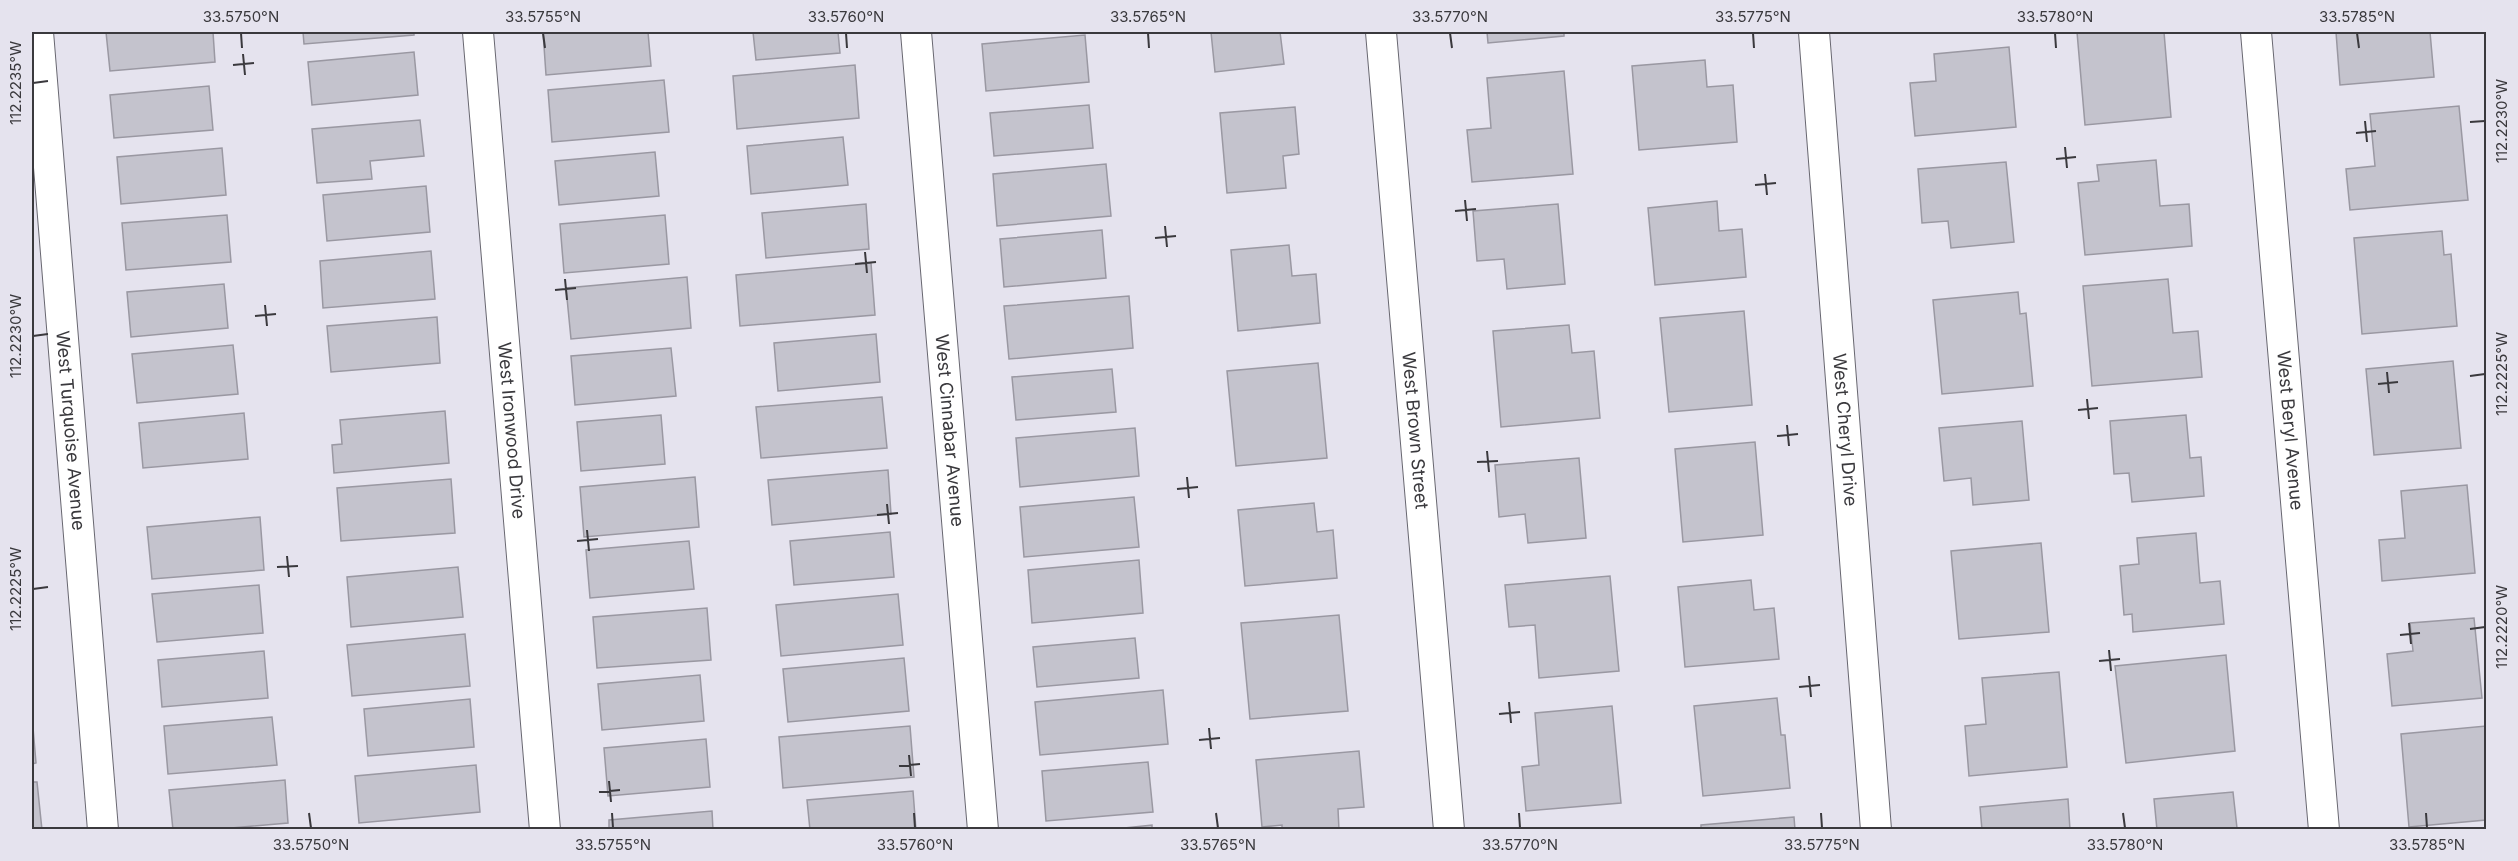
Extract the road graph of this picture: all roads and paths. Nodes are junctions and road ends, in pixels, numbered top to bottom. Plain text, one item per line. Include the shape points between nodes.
1 (38, 32) edge
2 (478, 32) edge
3 (916, 32) edge
4 (1381, 32) edge
5 (1814, 32) edge
6 (2256, 32) edge
7 (102, 830) edge
8 (545, 830) edge
9 (984, 830) edge
10 (1449, 830) edge
11 (1876, 830) edge
12 (2324, 830) edge

1 - 7 street, West Turquoise Avenue
2 - 8 street, West Ironwood Drive
3 - 9 street, West Cinnabar Avenue
4 - 10 street, West Brown Street
5 - 11 street, West Cheryl Drive
6 - 12 street, West Beryl Avenue

